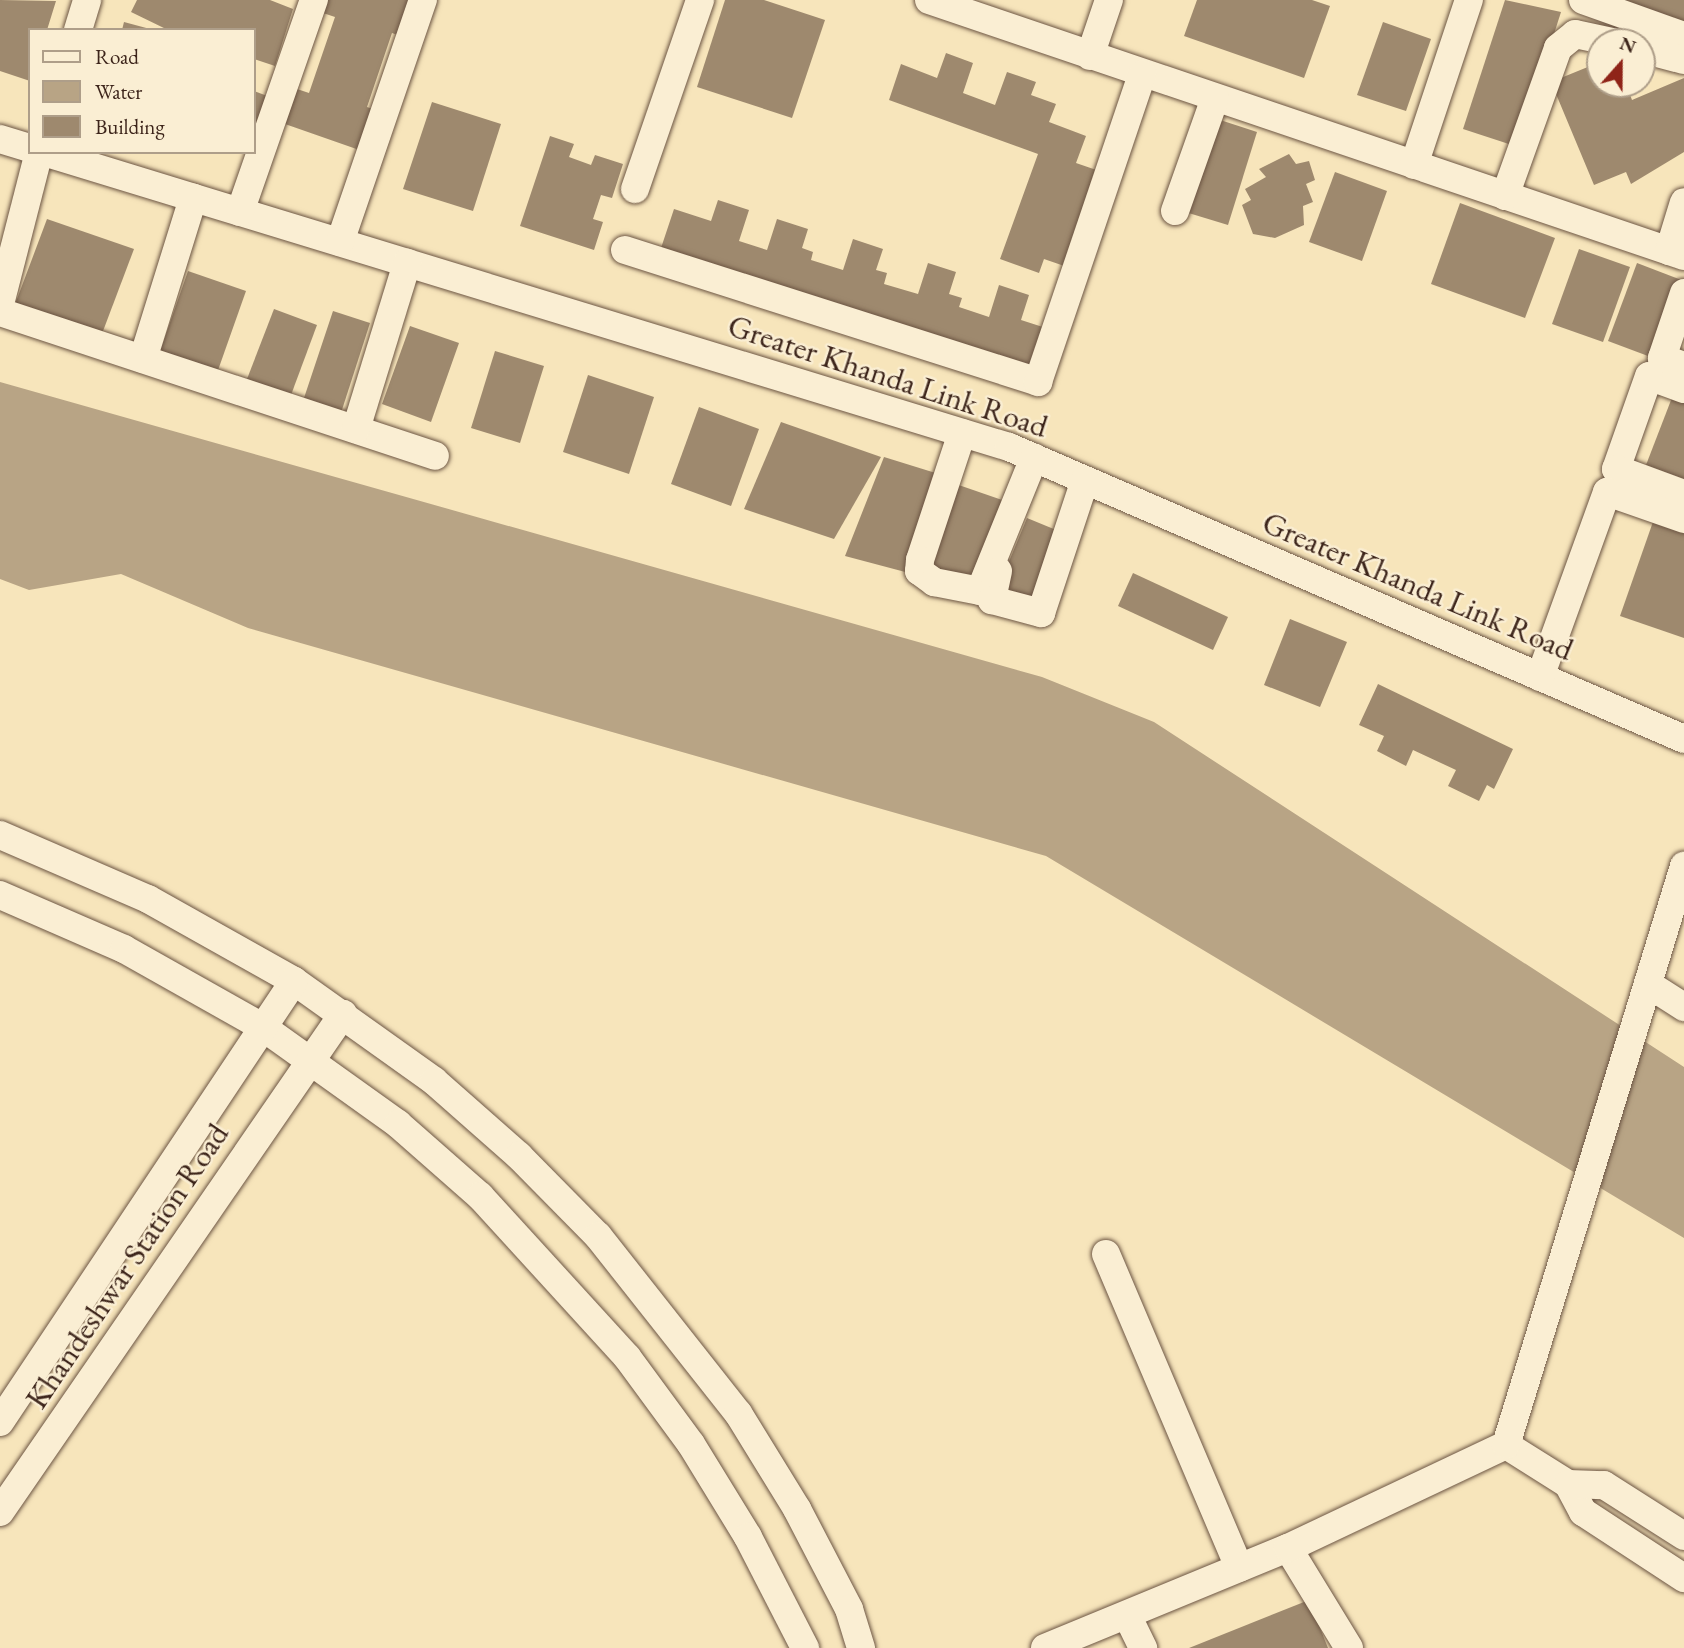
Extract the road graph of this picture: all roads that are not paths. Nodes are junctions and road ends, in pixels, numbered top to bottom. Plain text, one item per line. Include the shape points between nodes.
1 (87, 0) edge
2 (314, 0) edge
3 (423, 0) edge
4 (700, 0) edge
5 (929, 0) edge
6 (1109, 0) edge
7 (1469, 0) edge
8 (1583, 0) edge
9 (79, 28) edge
10 (1586, 36) edge
11 (1684, 36) edge
12 (1656, 53) edge
13 (1090, 56) junction
14 (1684, 60) edge
15 (1142, 74) junction
16 (1215, 99) junction
17 (0, 139) edge
18 (28, 147) edge
19 (41, 154) edge
20 (49, 154) edge
21 (1414, 165) junction
22 (635, 189) dead end
23 (1505, 196) junction
24 (193, 198) junction
25 (1684, 202) edge
26 (1175, 211) dead end
27 (240, 212) junction
28 (340, 242) junction
29 (625, 250) dead end
30 (1676, 254) edge
31 (407, 263) junction
32 (1684, 293) edge
33 (0, 304) edge
34 (0, 312) edge
35 (143, 359) junction
36 (1684, 366) edge
37 (1684, 389) edge
38 (356, 429) junction
39 (962, 433) junction
40 (435, 456) dead end
41 (1038, 459) junction
42 (1085, 480) junction
43 (1684, 494) edge
44 (1684, 519) edge
45 (1540, 677) junction
46 (1684, 739) edge
47 (0, 835) edge
48 (1684, 866) edge
49 (0, 895) edge
50 (294, 981) junction
51 (1648, 984) junction
52 (1684, 1007) edge
53 (344, 1014) junction
54 (264, 1028) junction
55 (312, 1059) junction
56 (1106, 1254) dead end
57 (0, 1422) edge
58 (1506, 1445) junction
59 (1568, 1484) junction
60 (0, 1512) edge
61 (1684, 1536) edge
62 (1288, 1548) junction
63 (1239, 1568) junction
64 (1684, 1578) edge
65 (1114, 1629) edge
66 (805, 1648) edge
67 (861, 1648) edge
68 (1045, 1648) edge
69 (1143, 1648) edge
70 (1349, 1648) edge

1 - 9 street
2 - 27 street
3 - 28 street
4 - 22 street
5 - 13 street
6 - 13 street
7 - 21 street
8 - 11 street
10 - 23 street via 1575,34 1558,48
12 - 14 street
13 - 15 street
15 - 16 street
15 - 29 street via 1038,382
16 - 21 street
16 - 26 street
17 - 18 street
19 - 33 street
20 - 24 street, Greater Khanda Link Road
21 - 23 street
23 - 30 street
24 - 27 street, Greater Khanda Link Road
24 - 35 street
25 - 30 street
27 - 28 street, Greater Khanda Link Road
28 - 31 street, Greater Khanda Link Road
31 - 38 street
31 - 39 street, Greater Khanda Link Road
32 - 36 street via 1662,358
34 - 35 street
35 - 38 street
37 - 43 street via 1649,376 1616,469
38 - 40 street
39 - 41 street, Greater Khanda Link Road
39 - 41 street via 919,560 919,571 934,582 979,591
41 - 42 street, Greater Khanda Link Road
41 - 42 street via 992,600 1041,613
42 - 45 street, Greater Khanda Link Road
44 - 45 street via 1607,492
45 - 46 street, Greater Khanda Link Road
47 - 50 street via 148,899
48 - 51 street
49 - 54 street via 124,949
50 - 53 street
50 - 54 street, Khandeshwar Station Road
51 - 52 street
51 - 58 street
53 - 55 street, Khandeshwar Station Road
53 - 67 street via 519,1156 671,1322 797,1509 849,1609
54 - 55 street
54 - 57 street, Khandeshwar Station Road
55 - 60 street, Khandeshwar Station Road
55 - 66 street via 480,1196 627,1357 748,1537
56 - 63 street
58 - 59 street
58 - 62 street
59 - 61 street via 1604,1485
59 - 64 street via 1583,1512
62 - 63 street
62 - 70 street
63 - 65 street
65 - 68 street
65 - 69 street

